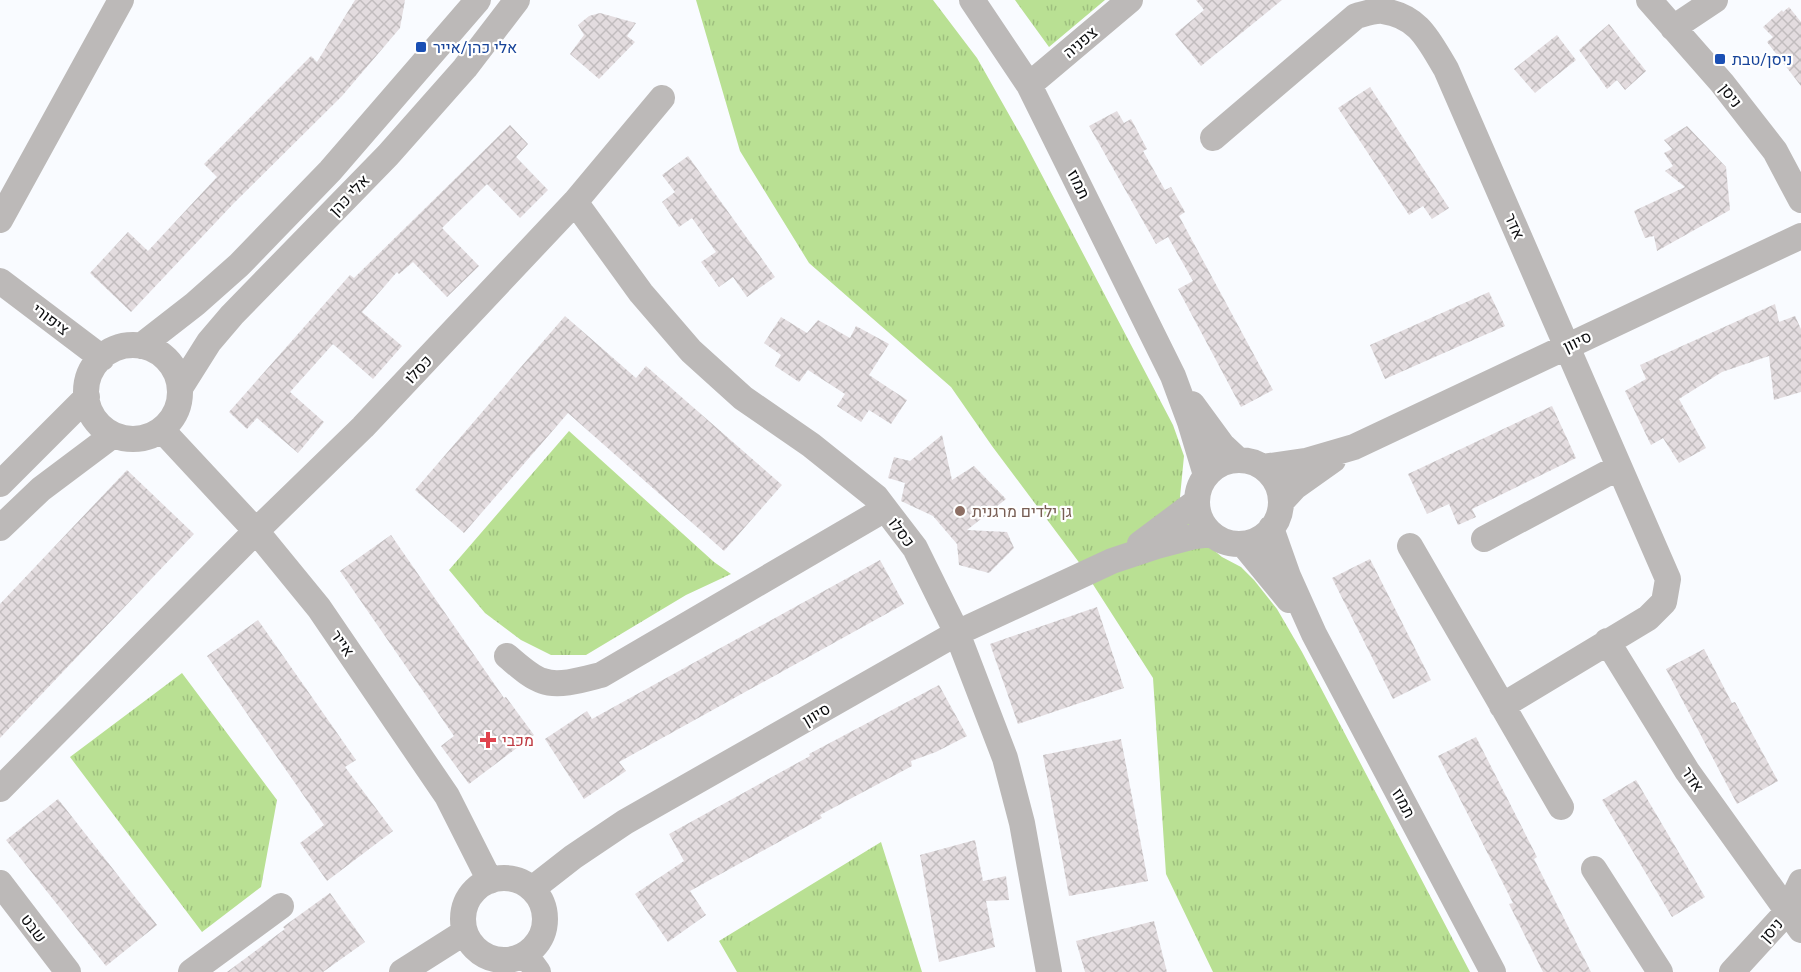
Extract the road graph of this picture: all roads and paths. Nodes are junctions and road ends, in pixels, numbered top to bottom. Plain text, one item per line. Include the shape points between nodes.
1 (121, 0) edge
2 (478, 0) edge
3 (516, 0) edge
4 (1130, 0) edge
5 (1649, 0) edge
6 (1714, 0) edge
7 (979, 2) edge
8 (1673, 27) junction
9 (1029, 85) junction
10 (662, 98) dead end
11 (1213, 138) dead end
12 (1801, 200) edge
13 (575, 202) junction
14 (0, 220) edge
15 (1801, 236) edge
16 (0, 281) edge
17 (141, 345) junction
18 (1567, 345) junction
19 (102, 358) junction
20 (1173, 376) junction
21 (180, 388) junction
22 (87, 397) junction
23 (162, 430) junction
24 (113, 435) junction
25 (1354, 447) junction
26 (1237, 459) junction
27 (1263, 467) junction
28 (1619, 467) junction
29 (1206, 475) junction
30 (0, 484) edge
31 (1196, 502) junction
32 (1281, 502) junction
33 (885, 509) junction
34 (0, 528) edge
35 (1272, 528) junction
36 (256, 531) junction
37 (1212, 534) junction
38 (1484, 539) dead end
39 (1243, 544) junction
40 (1410, 546) dead end
41 (1112, 561) junction
42 (957, 633) junction
43 (1314, 634) junction
44 (1607, 641) junction
45 (507, 656) dead end
46 (1502, 706) junction
47 (0, 789) edge
48 (1561, 807) dead end
49 (1594, 868) dead end
50 (490, 881) junction
51 (1801, 882) edge
52 (0, 884) edge
53 (532, 889) junction
54 (281, 906) dead end
55 (1794, 921) edge
56 (465, 932) junction
57 (532, 963) edge
58 (68, 972) edge
59 (191, 972) edge
60 (402, 972) edge
61 (1048, 972) edge
62 (1493, 972) edge
63 (1660, 972) edge
64 (1732, 972) edge

1 - 14 street
2 - 17 street, אלי כהן via 330,171 239,265
3 - 21 street, אלי כהן via 465,68 388,154 232,315 209,342
4 - 9 street, צפניה
5 - 8 street, ניסן
6 - 8 street
7 - 9 street, תמוז
8 - 12 street, ניסן via 1774,151
9 - 20 street, תמוז
10 - 13 street, כסלו
11 - 18 street, אדר via 1356,16 1382,11 1409,18 1428,39 1446,69
13 - 33 street, כסלו via 641,293 691,351 743,398 876,497
13 - 36 street, כסלו via 363,427
15 - 18 street, סיוון
16 - 19 street, ציפורי
17 - 19 street via 127,345
17 - 21 street via 168,360
18 - 25 street, סיוון
18 - 28 street, אדר
19 - 22 street via 93,369
20 - 26 street, תמוז via 1209,429
20 - 29 street, תמוז
21 - 23 street via 179,404
22 - 24 street via 91,412
22 - 30 street
23 - 24 street via 138,439
23 - 36 street, אייר
24 - 34 street via 41,489
25 - 27 street, סיוון via 1306,461
25 - 32 street, סיוון via 1310,476
26 - 27 street
26 - 29 street via 1214,467
27 - 32 street via 1276,483
28 - 38 street
28 - 44 street, אדר via 1668,579 1664,602 1648,618
29 - 31 street
31 - 37 street via 1203,525
31 - 41 street, סיוון
32 - 35 street
33 - 42 street, כסלו via 915,548
33 - 45 street via 601,675 573,682 544,682
35 - 39 street
35 - 43 street, תמוז
36 - 47 street, כסלו
36 - 50 street, אייר via 319,608 387,705 447,796
37 - 39 street
37 - 41 street, סיוון via 1167,543
39 - 43 street, תמוז
40 - 46 street
41 - 42 street, סיוון
42 - 53 street, סיוון via 625,822
42 - 61 street, כסלו via 1005,758 1022,822
43 - 62 street, תמוז
44 - 46 street, אדר
44 - 55 street, אדר via 1687,771
46 - 48 street
49 - 63 street
50 - 53 street via 516,880
50 - 56 street via 479,887 465,907
51 - 55 street, ניסן
52 - 58 street, שבט
53 - 57 street via 540,899 545,923
54 - 59 street
55 - 64 street, ניסן
56 - 57 street via 479,952 502,960
56 - 60 street

